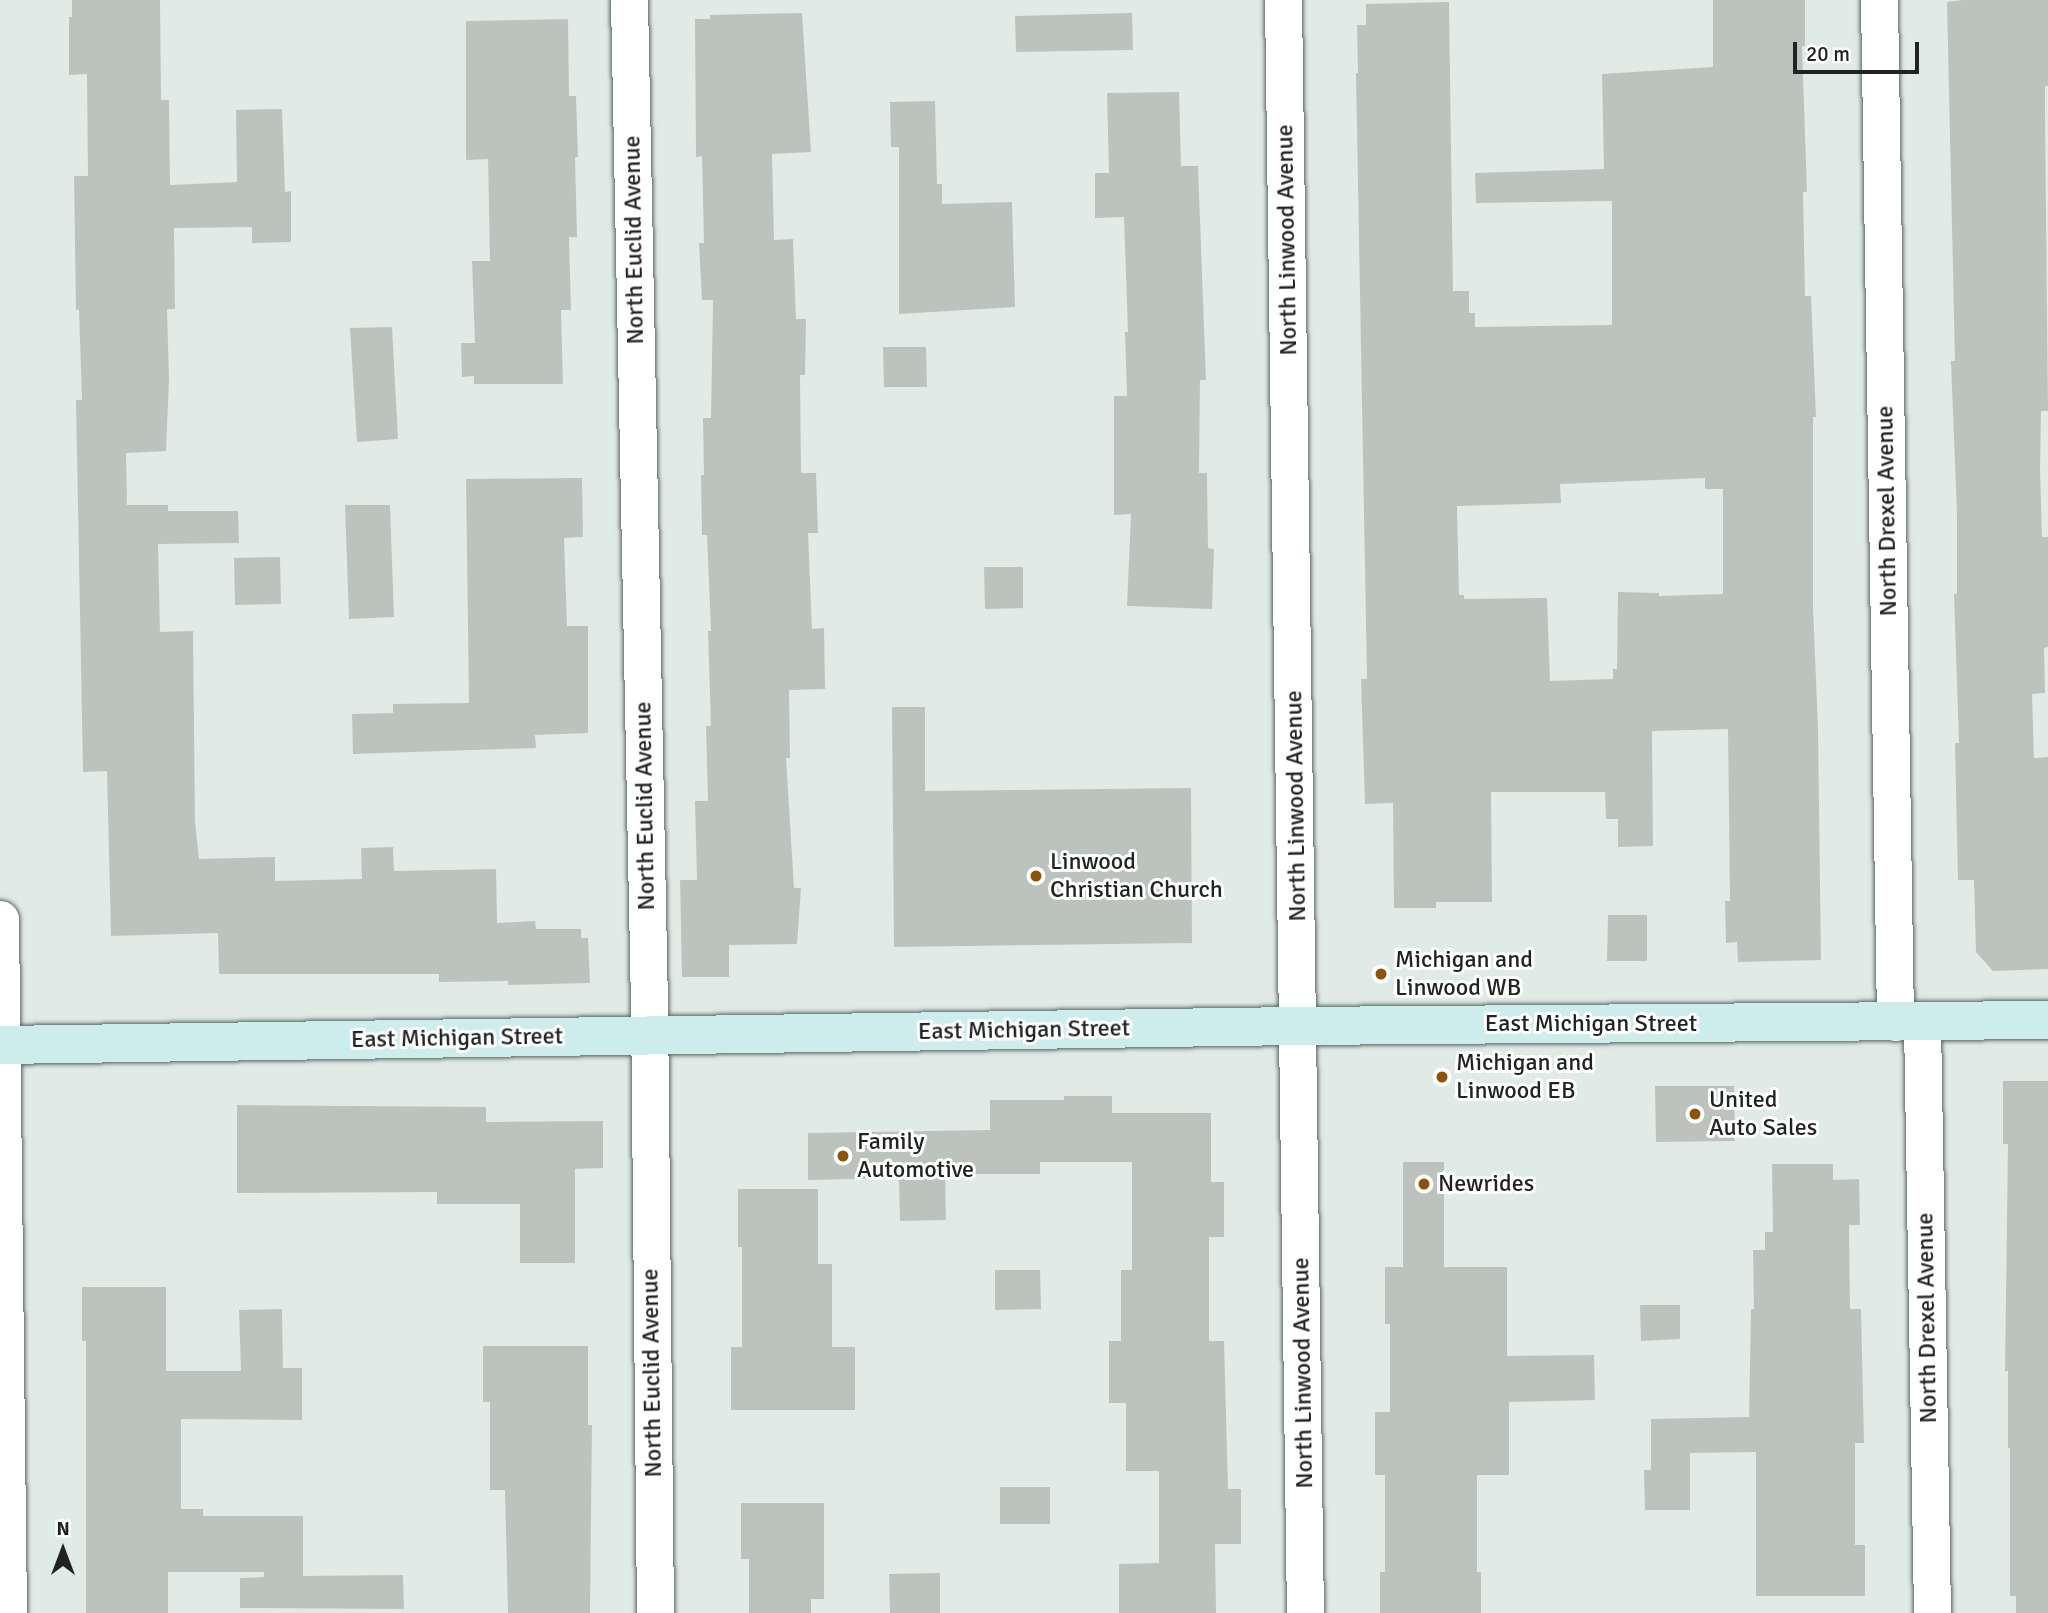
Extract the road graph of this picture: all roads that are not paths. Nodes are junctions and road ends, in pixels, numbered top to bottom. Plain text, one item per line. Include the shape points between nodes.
1 (629, 0) edge
2 (1283, 0) edge
3 (1879, 0) edge
4 (0, 919) edge
5 (2048, 1020) edge
6 (1909, 1023) junction
7 (1299, 1026) junction
8 (649, 1035) junction
9 (1, 1045) edge
10 (8, 1613) edge
11 (655, 1613) edge
12 (1305, 1613) edge
13 (1932, 1613) edge

1 - 8 street, North Euclid Avenue
2 - 7 street, North Linwood Avenue
3 - 6 street, North Drexel Avenue
4 - 9 street
5 - 6 main road, East Michigan Street
6 - 7 main road, East Michigan Street
6 - 13 street, North Drexel Avenue
7 - 8 main road, East Michigan Street
7 - 12 street, North Linwood Avenue
8 - 9 main road, East Michigan Street
8 - 11 street, North Euclid Avenue
9 - 10 street

